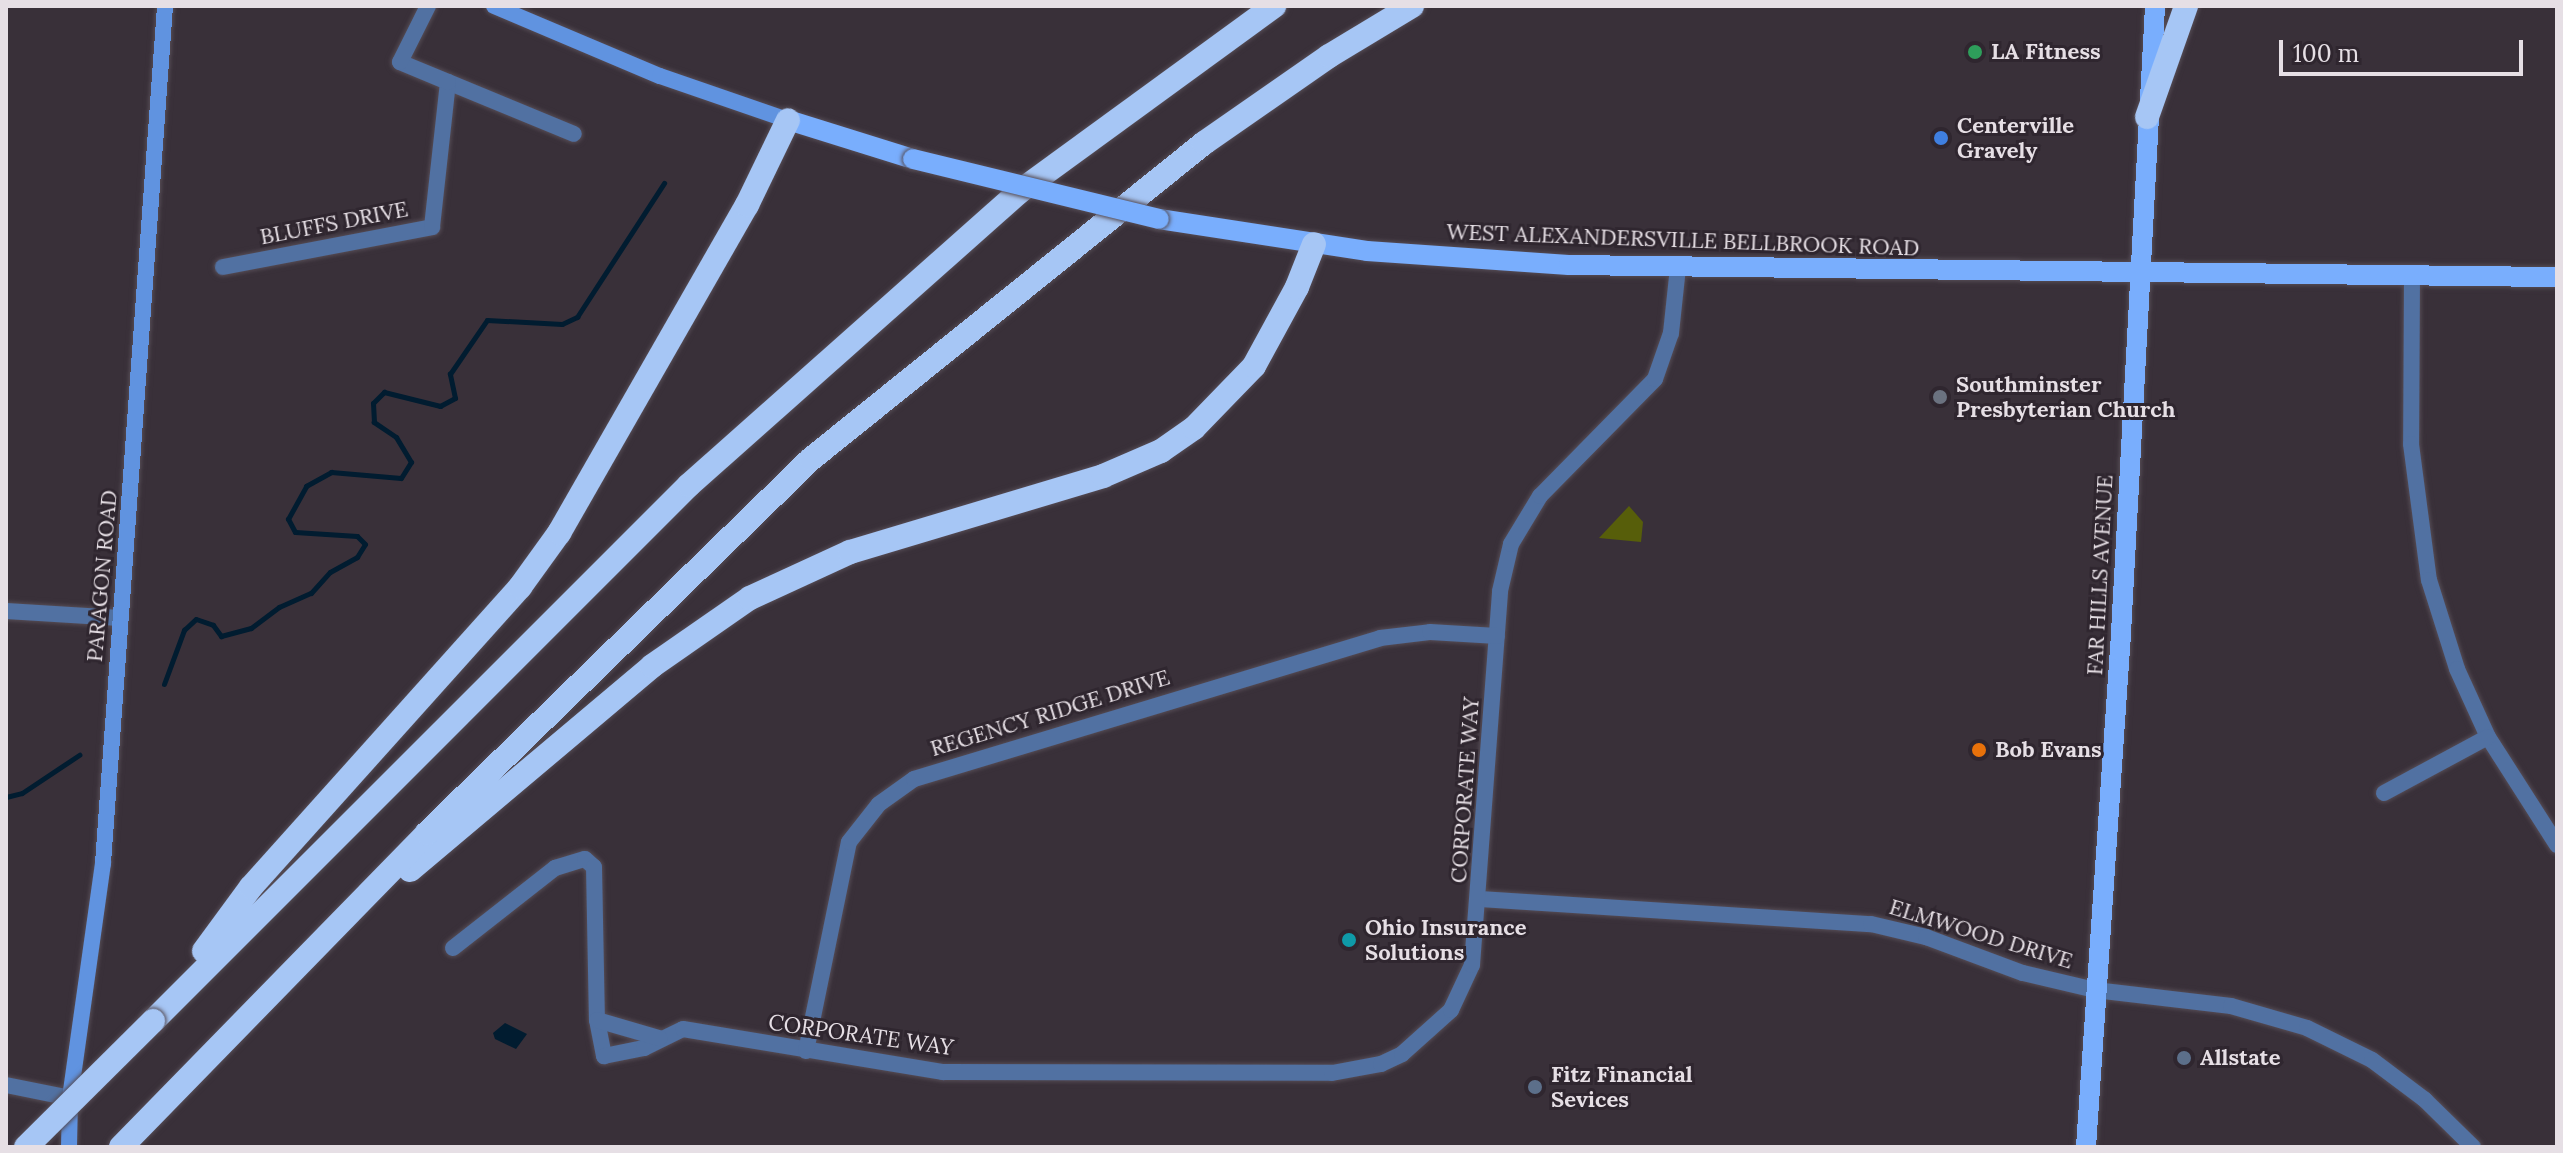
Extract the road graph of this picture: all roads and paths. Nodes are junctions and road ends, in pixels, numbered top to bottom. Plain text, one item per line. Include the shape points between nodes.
1 (165, 6) edge
2 (428, 6) edge
3 (494, 6) edge
4 (1244, 6) edge
5 (1274, 6) edge
6 (2155, 6) edge
7 (2186, 6) edge
8 (1411, 8) edge
9 (448, 82) junction
10 (2147, 117) junction
11 (788, 120) junction
12 (1118, 120) junction
13 (574, 134) dead end
14 (1314, 244) junction
15 (223, 267) dead end
16 (1678, 267) junction
17 (2141, 271) junction
18 (2412, 274) junction
19 (2557, 277) edge
20 (6, 611) edge
21 (120, 618) junction
22 (1497, 636) junction
23 (2488, 737) junction
24 (2384, 793) dead end
25 (2557, 845) edge
26 (1480, 899) junction
27 (453, 948) dead end
28 (312, 951) junction
29 (2095, 990) junction
30 (597, 1020) junction
31 (153, 1021) junction
32 (659, 1038) junction
33 (806, 1051) junction
34 (6, 1085) edge
35 (70, 1098) junction
36 (26, 1147) edge
37 (69, 1147) edge
38 (121, 1147) edge
39 (2086, 1147) edge
40 (2473, 1147) edge

1 - 21 street, PARAGON ROAD
2 - 9 street via 400,62
3 - 11 street, WEST ALEXANDERSVILLE BELLBROOK ROAD via 660,76
4 - 12 highway
5 - 12 highway
6 - 10 main road, FAR HILLS AVENUE
7 - 10 highway
8 - 28 highway via 1329,56 1204,143 811,459
9 - 13 street
9 - 15 street, BLUFFS DRIVE via 432,227
10 - 17 main road, FAR HILLS AVENUE
11 - 14 main road, WEST ALEXANDERSVILLE BELLBROOK ROAD, bridge via 913,159 1159,219
11 - 31 highway via 747,205 559,533 520,587 251,887
12 - 31 highway via 1019,192 689,485
14 - 16 main road, WEST ALEXANDERSVILLE BELLBROOK ROAD via 1501,261
14 - 28 highway via 1254,366 1194,428 1161,451 1103,476 850,552 750,598 652,666
16 - 17 main road, WEST ALEXANDERSVILLE BELLBROOK ROAD
16 - 22 street, CORPORATE WAY via 1671,333 1655,379 1540,496 1524,519 1506,564
17 - 18 main road, WEST ALEXANDERSVILLE BELLBROOK ROAD
17 - 29 main road, FAR HILLS AVENUE
18 - 19 main road, WEST ALEXANDERSVILLE BELLBROOK ROAD
18 - 23 street via 2411,444 2420,533 2442,627
20 - 21 street
21 - 35 street, PARAGON ROAD via 103,863
22 - 26 street, CORPORATE WAY
22 - 33 street, REGENCY RIDGE DRIVE via 1430,632 1380,638 914,779 879,804 849,842
23 - 24 street
23 - 25 street
26 - 29 street, ELMWOOD DRIVE via 1871,924 1926,937 2023,973
26 - 33 street, CORPORATE WAY via 1472,965 1451,1010 1402,1054 1355,1071 943,1072
27 - 30 street via 555,868 585,859 594,867
28 - 38 highway
29 - 39 main road, FAR HILLS AVENUE
29 - 40 street, ELMWOOD DRIVE via 2231,1006 2307,1028 2395,1076
30 - 32 street
30 - 32 street via 604,1056 644,1048
31 - 36 highway, bridge
32 - 33 street, CORPORATE WAY via 683,1029
34 - 35 street
35 - 37 street, PARAGON ROAD

